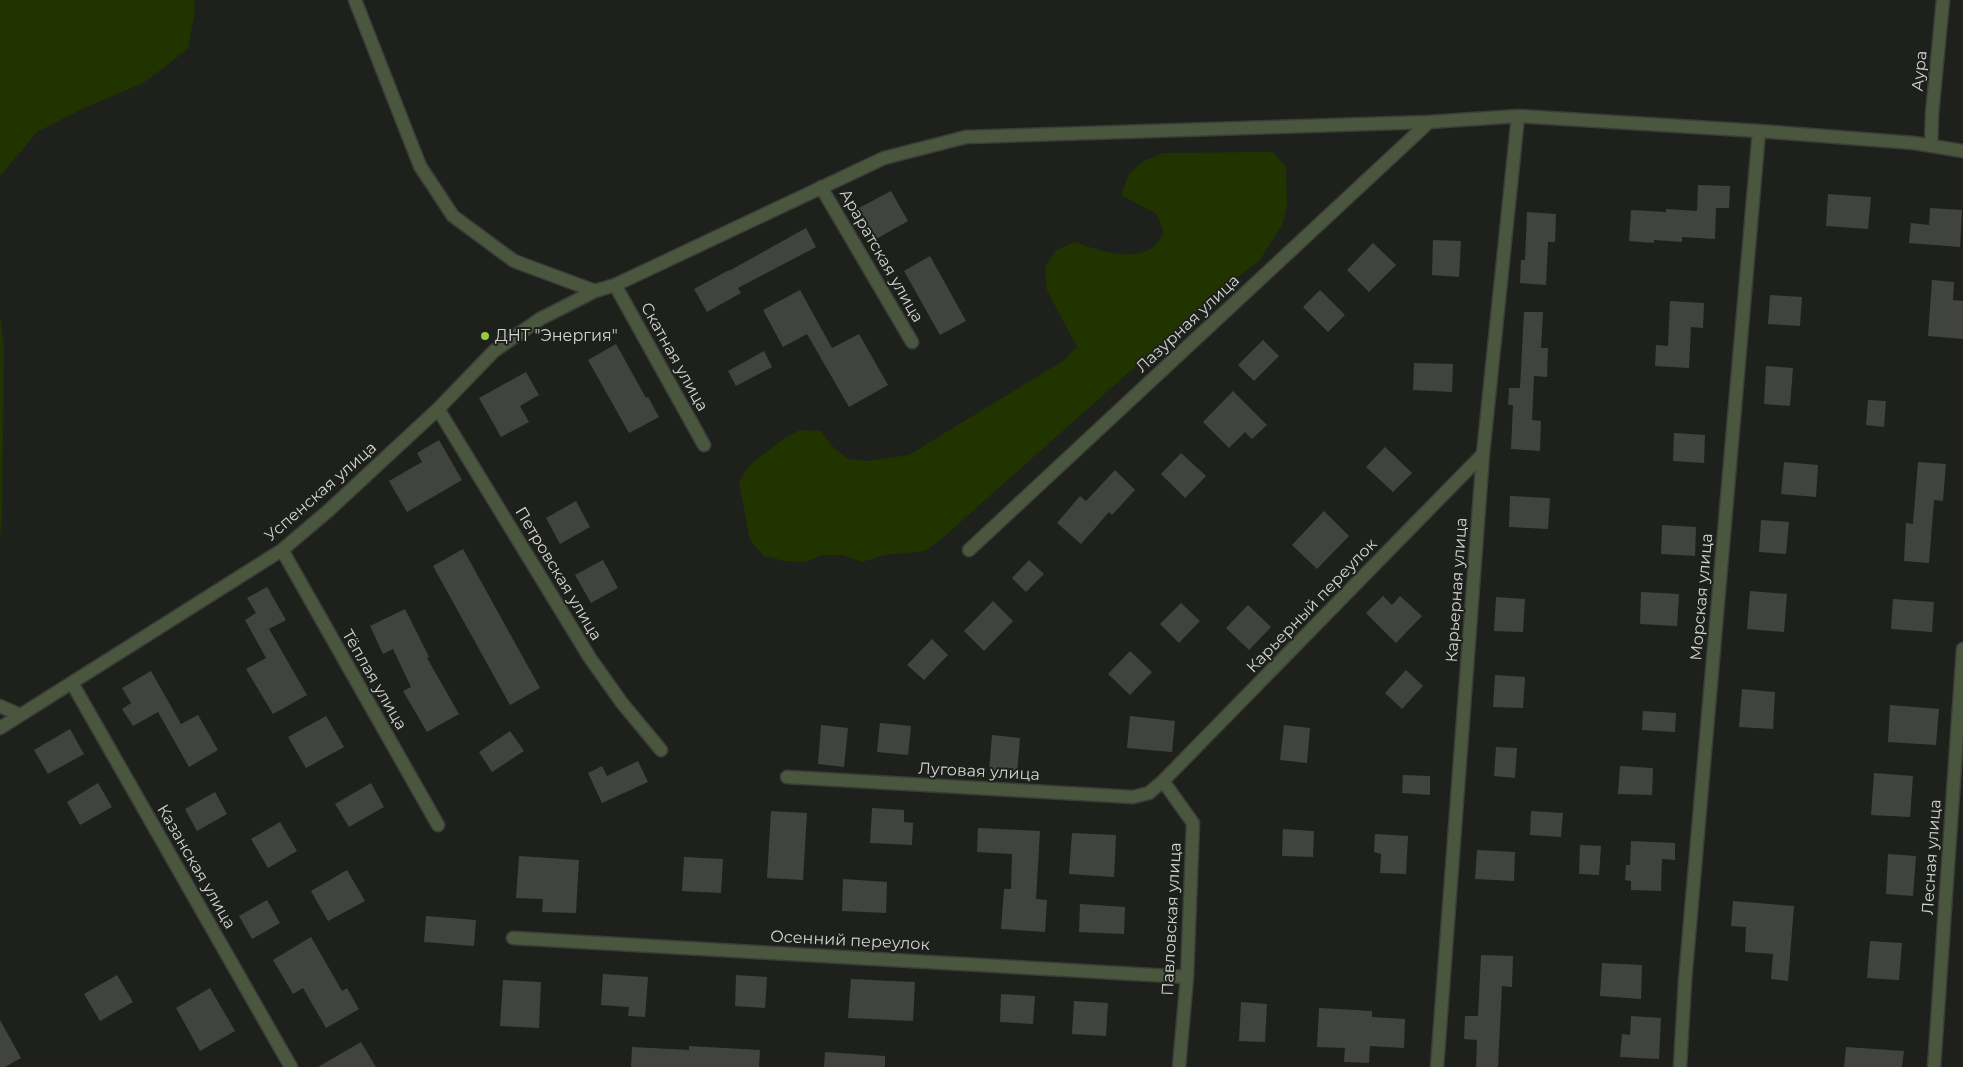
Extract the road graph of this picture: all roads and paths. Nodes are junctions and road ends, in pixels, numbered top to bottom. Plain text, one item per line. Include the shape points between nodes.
1 (355, 0) edge
2 (1943, 0) edge
3 (1518, 116) junction
4 (1429, 122) junction
5 (1760, 131) junction
6 (1931, 146) junction
7 (1962, 148) edge
8 (822, 187) junction
9 (615, 285) junction
10 (595, 291) junction
11 (912, 342) dead end
12 (438, 409) junction
13 (704, 445) dead end
14 (1484, 454) junction
15 (282, 550) junction
16 (969, 550) dead end
17 (1963, 649) edge
18 (72, 683) junction
19 (0, 706) edge
20 (20, 715) junction
21 (0, 728) edge
22 (661, 750) dead end
23 (787, 777) dead end
24 (1164, 781) junction
25 (438, 825) dead end
26 (512, 938) dead end
27 (1187, 977) junction
28 (290, 1067) edge
29 (1179, 1067) edge
30 (1437, 1067) edge
31 (1680, 1067) edge
32 (1934, 1067) edge

1 - 10 street via 420,166 453,216 514,261
2 - 6 street, Аура
3 - 4 street, Успенская улица
3 - 5 street, Успенская улица
3 - 14 street, Карьерная улица
4 - 8 street, Успенская улица via 966,137 884,158
4 - 16 street, Лазурная улица
5 - 6 street, Успенская улица
5 - 31 street, Морская улица
6 - 7 street, Успенская улица
8 - 9 street, Успенская улица
8 - 11 street, Араратская улица
9 - 10 street, Успенская улица
9 - 13 street, Скатная улица
10 - 12 street, Успенская улица via 540,319 494,351
12 - 15 street, Успенская улица
12 - 22 street, Петровская улица via 590,658
14 - 24 street, Карьерный переулок
14 - 30 street, Карьерная улица
15 - 18 street, Успенская улица
15 - 25 street, Тёплая улица
17 - 32 street, Лесная улица
18 - 20 street, Успенская улица
18 - 28 street, Казанская улица
19 - 20 street
20 - 21 street, Успенская улица
23 - 24 street, Луговая улица via 1133,797 1149,793
24 - 27 street, Павловская улица via 1193,822
26 - 27 street, Осенний переулок
27 - 29 street, Павловская улица

